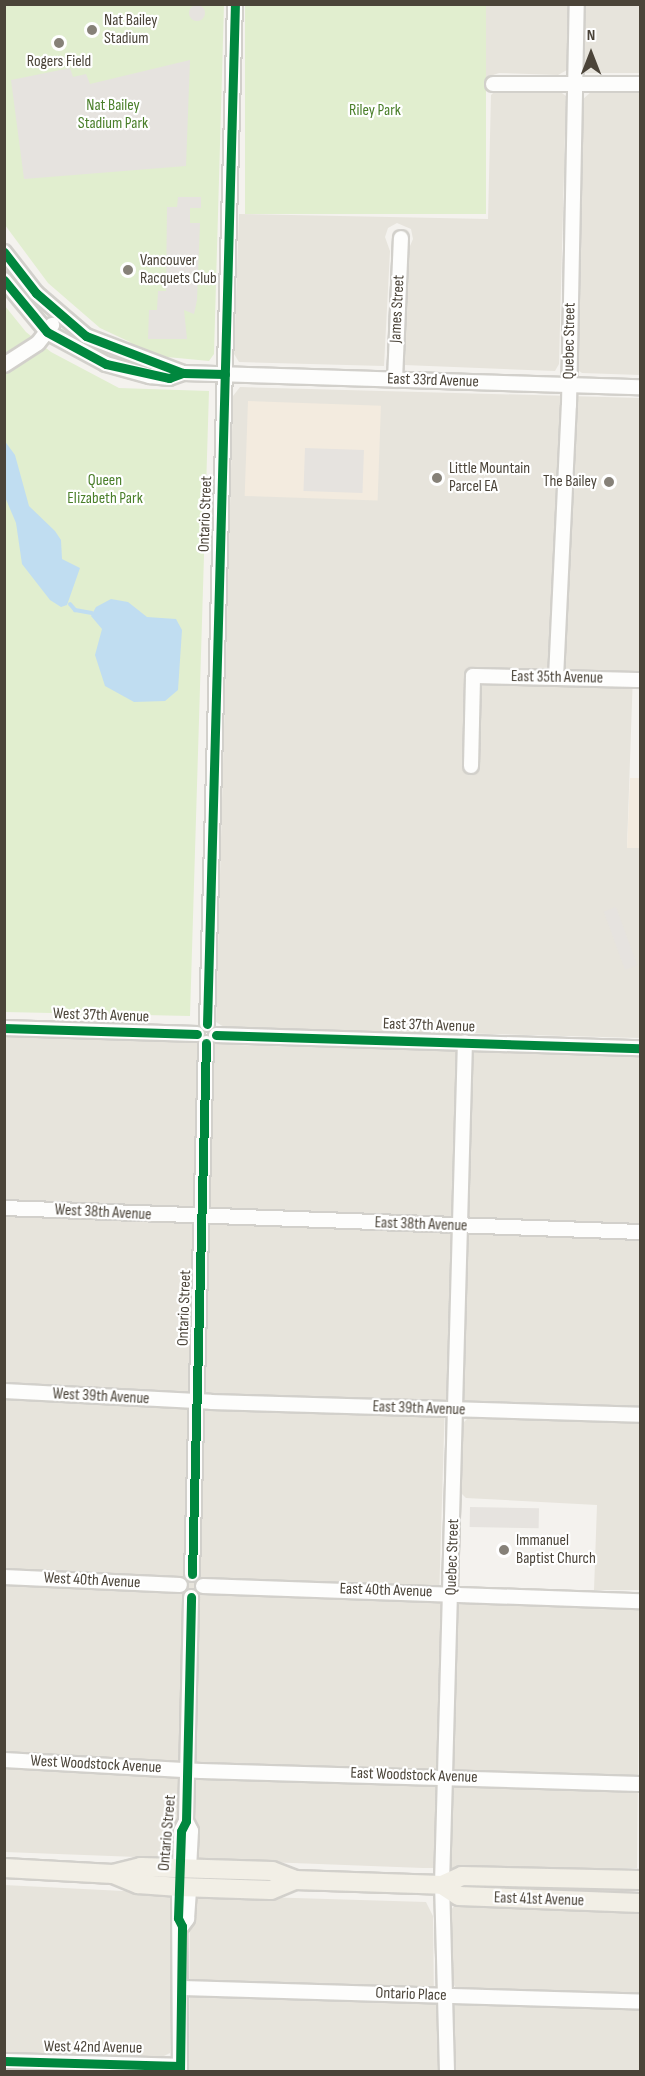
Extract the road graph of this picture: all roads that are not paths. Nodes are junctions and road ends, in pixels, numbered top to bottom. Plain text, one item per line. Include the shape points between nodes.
1 (236, 4) edge
2 (577, 4) edge
3 (574, 83) junction
4 (493, 84) dead end
5 (640, 84) edge
6 (401, 238) dead end
7 (4, 252) edge
8 (4, 280) edge
9 (59, 316) junction
10 (47, 332) junction
11 (4, 365) edge
12 (183, 373) junction
13 (225, 374) junction
14 (395, 380) junction
15 (569, 385) junction
16 (640, 387) edge
17 (556, 678) junction
18 (640, 680) edge
19 (471, 766) dead end
20 (4, 1028) edge
21 (207, 1034) junction
22 (465, 1042) junction
23 (640, 1048) edge
24 (4, 1208) edge
25 (202, 1217) junction
26 (460, 1226) junction
27 (640, 1232) edge
28 (4, 1391) edge
29 (197, 1402) junction
30 (456, 1410) junction
31 (640, 1415) edge
32 (192, 1574) junction
33 (4, 1577) edge
34 (180, 1586) junction
35 (203, 1586) junction
36 (451, 1593) junction
37 (191, 1597) junction
38 (640, 1601) edge
39 (4, 1760) edge
40 (187, 1770) junction
41 (445, 1777) junction
42 (640, 1784) edge
43 (4, 1868) edge
44 (184, 1878) junction
45 (640, 1880) edge
46 (442, 1885) junction
47 (640, 1903) edge
48 (181, 1988) junction
49 (446, 1996) junction
50 (640, 2002) edge
51 (4, 2061) edge
52 (180, 2069) edge
53 (447, 2072) edge

1 - 13 street, Ontario Street
2 - 3 street, Quebec Street
3 - 4 street
3 - 5 street
3 - 15 street, Quebec Street
6 - 14 street, James Street
7 - 9 street
8 - 10 street
9 - 10 street
9 - 12 street via 115,350 171,365
10 - 11 street via 29,350
10 - 12 street, East 33rd Avenue via 125,371 169,378
12 - 13 street, East 33rd Avenue
13 - 14 street, East 33rd Avenue
13 - 21 street, Ontario Street
14 - 15 street, East 33rd Avenue
15 - 16 street, East 33rd Avenue
15 - 17 street, Quebec Street
17 - 18 street, East 35th Avenue
17 - 19 street, East 35th Avenue via 473,676
20 - 21 street, West 37th Avenue
21 - 22 street, East 37th Avenue
21 - 25 street, Ontario Street
22 - 23 street, East 37th Avenue
22 - 26 street, Quebec Street
24 - 25 street, West 38th Avenue
25 - 26 street, East 38th Avenue
25 - 29 street, Ontario Street
26 - 27 street, East 38th Avenue
26 - 30 street, Quebec Street
28 - 29 street, West 39th Avenue
29 - 30 street, East 39th Avenue
29 - 32 street, Ontario Street
30 - 31 street, East 39th Avenue
30 - 36 street, Quebec Street
32 - 34 street via 184,1577
32 - 35 street via 201,1579
33 - 34 street, West 40th Avenue
34 - 37 street
35 - 36 street, East 40th Avenue
35 - 37 street via 200,1594
36 - 38 street, East 40th Avenue
36 - 41 street, Quebec Street
37 - 40 street, Ontario Street
39 - 40 street, West Woodstock Avenue
40 - 41 street, East Woodstock Avenue
40 - 44 street, Ontario Street via 186,1821 181,1831
41 - 42 street, East Woodstock Avenue
41 - 46 street, Quebec Street
43 - 44 main road, East 41st Avenue via 113,1874 141,1867
44 - 46 main road, East 41st Avenue via 271,1890 295,1880
44 - 48 street, Ontario Street via 178,1918 182,1926
45 - 46 main road, East 41st Avenue via 462,1876
46 - 47 main road, East 41st Avenue via 459,1896
46 - 49 street, Quebec Street
48 - 49 street, Ontario Place
48 - 52 street, Ontario Street
49 - 50 street, Ontario Place
49 - 53 street, Quebec Street
51 - 52 street, West 42nd Avenue

